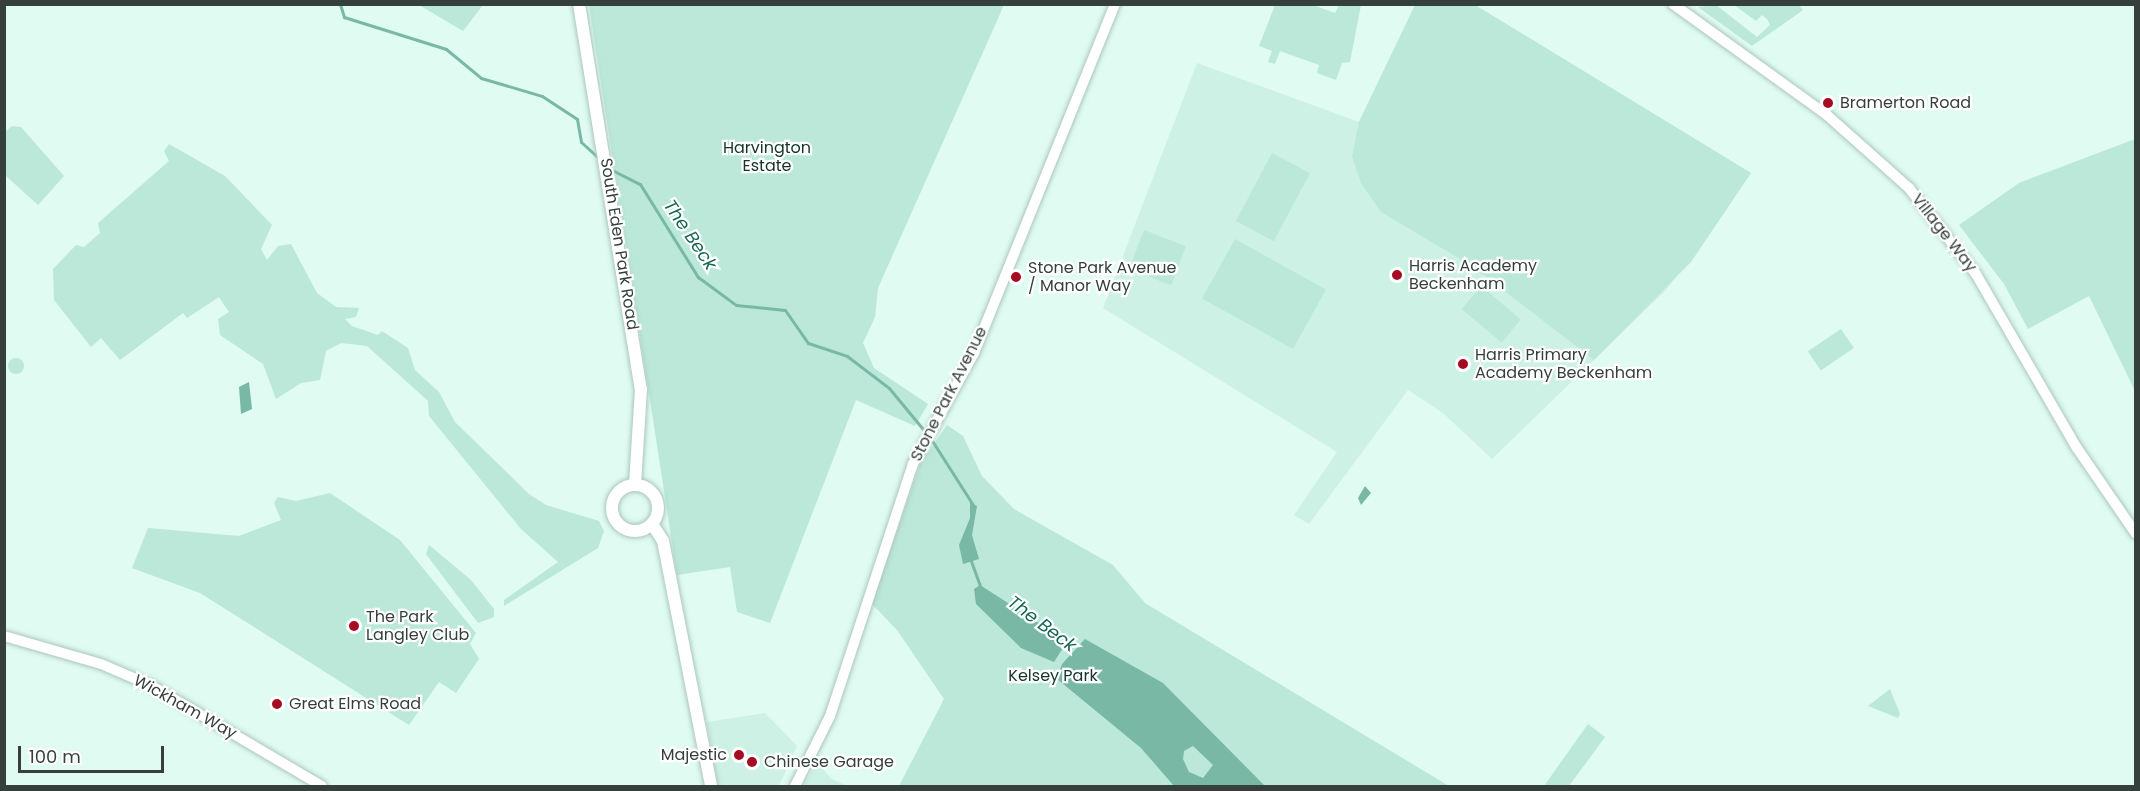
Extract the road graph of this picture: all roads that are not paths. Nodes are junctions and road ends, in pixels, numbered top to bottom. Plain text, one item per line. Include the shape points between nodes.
1 (579, 4) edge
2 (1115, 4) edge
3 (1672, 4) edge
4 (634, 484) junction
5 (652, 524) junction
6 (2136, 534) edge
7 (4, 636) edge
8 (322, 786) edge
9 (711, 786) edge
10 (795, 786) edge

1 - 4 main road, South Eden Park Road via 641,389
2 - 10 street, Stone Park Avenue via 974,353 920,450 895,508 830,716
3 - 6 street, Village Way via 1827,115 1910,188 1976,274 2077,448
4 - 5 main road via 656,498
4 - 5 main road via 614,498 615,519 630,531
5 - 9 main road via 663,541
7 - 8 street, Wickham Way via 152,686

